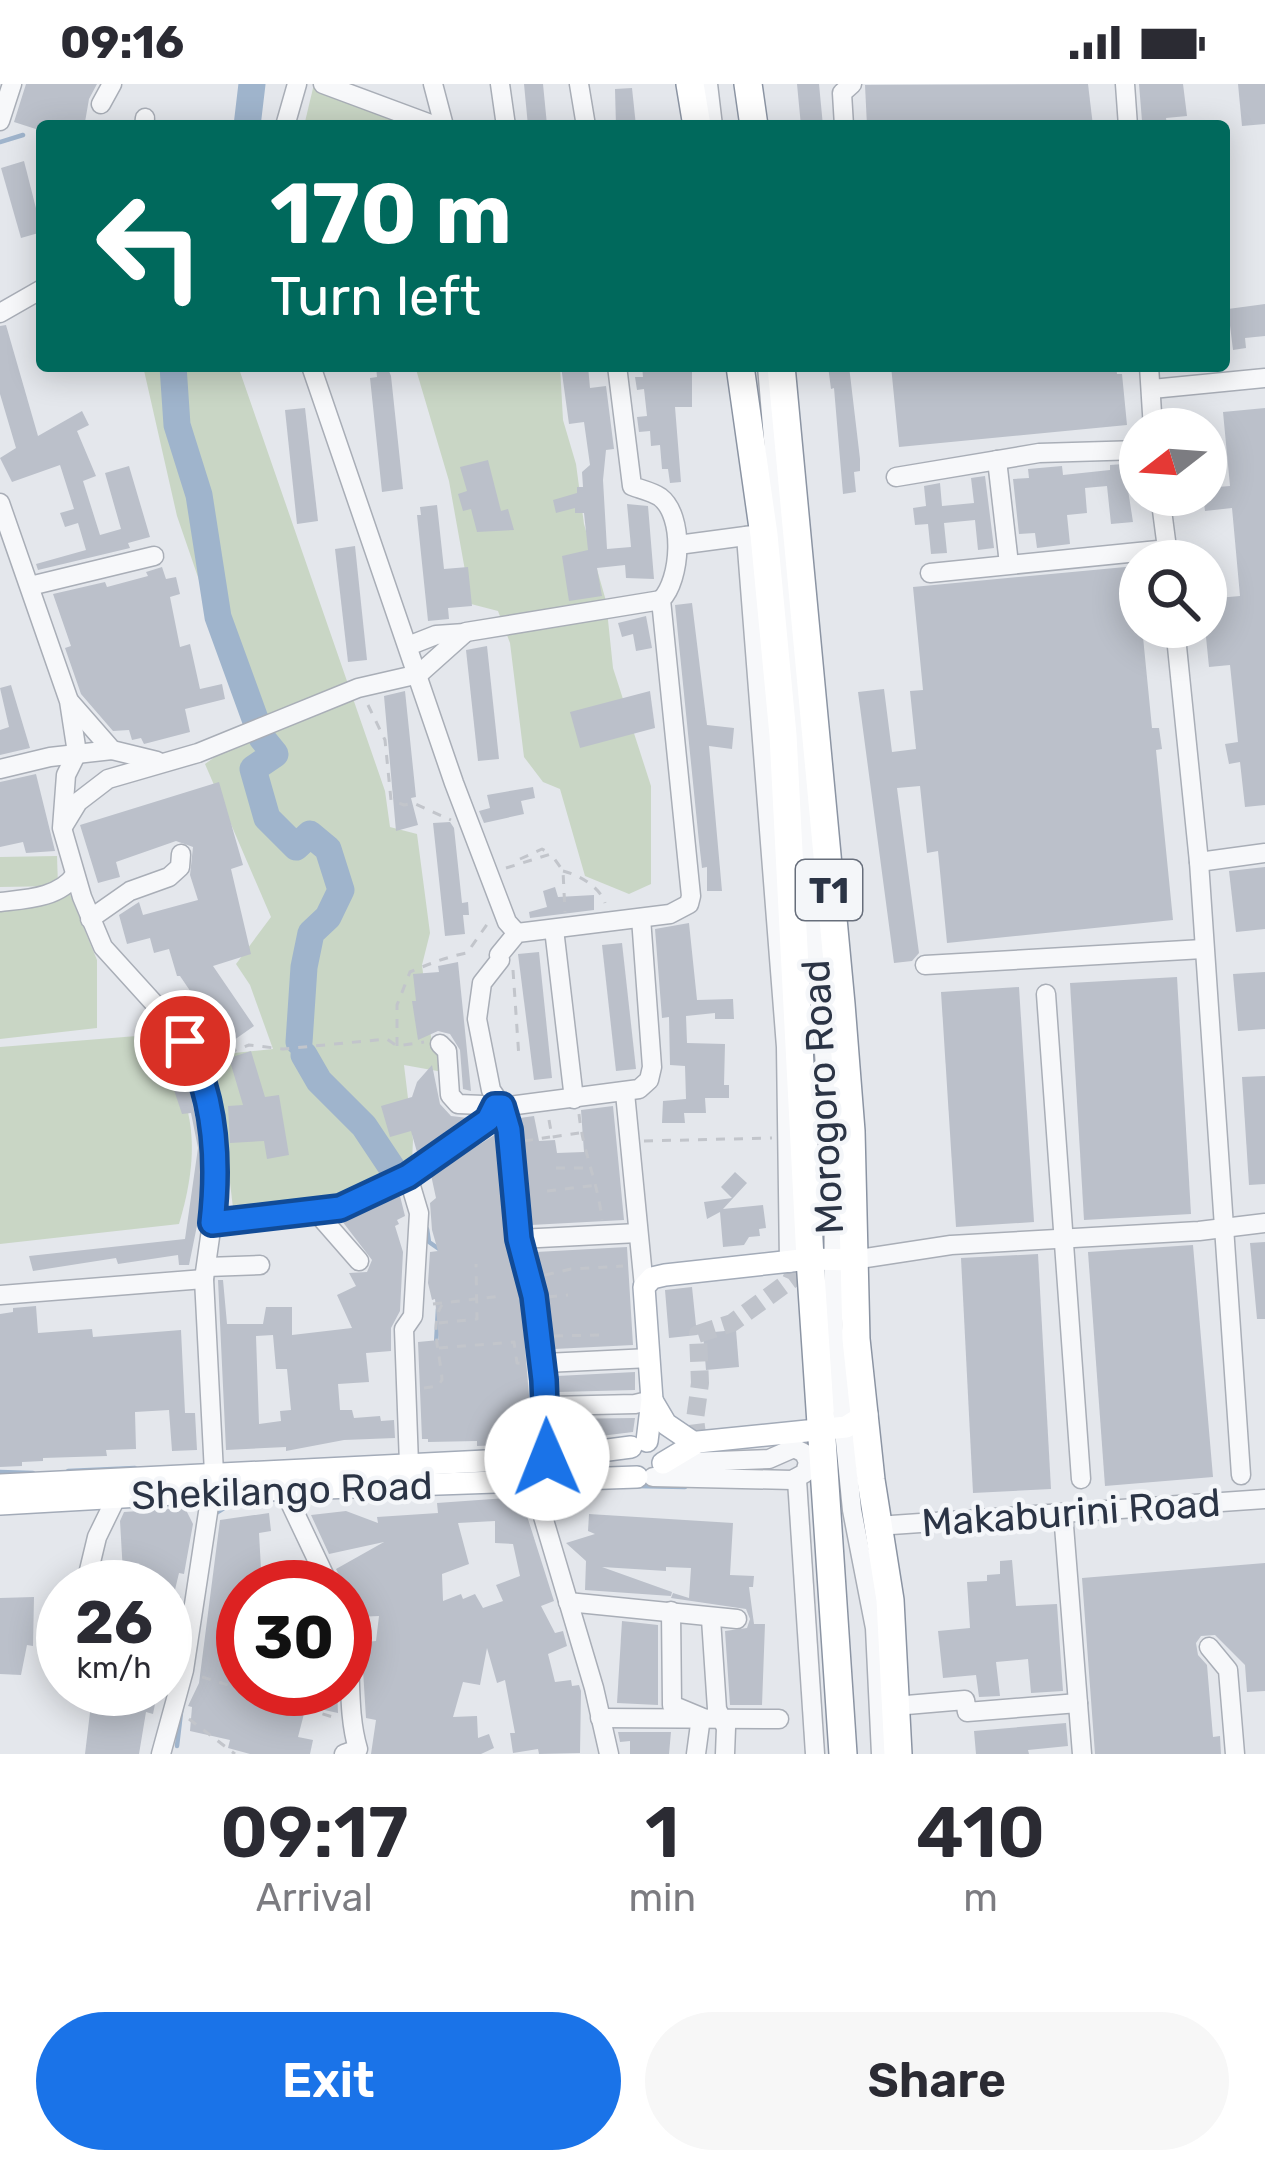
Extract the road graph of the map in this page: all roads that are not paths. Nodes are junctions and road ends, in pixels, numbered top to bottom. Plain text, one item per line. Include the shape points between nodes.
1 (112, 84) edge
2 (297, 84) edge
3 (323, 84) edge
4 (433, 84) edge
5 (500, 84) edge
6 (579, 84) edge
7 (737, 84) edge
8 (748, 84) edge
9 (852, 84) edge
10 (1125, 84) edge
11 (692, 85) edge
12 (8, 86) edge
13 (101, 104) dead end
14 (287, 120) edge
15 (423, 120) edge
16 (439, 120) edge
17 (505, 120) edge
18 (585, 120) edge
19 (696, 120) edge
20 (710, 120) edge
21 (742, 120) edge
22 (753, 120) edge
23 (844, 120) edge
24 (1128, 120) edge
25 (0, 121) edge
26 (36, 293) edge
27 (0, 313) edge
28 (313, 372) edge
29 (618, 372) edge
30 (741, 372) edge
31 (756, 372) edge
32 (767, 372) edge
33 (783, 372) edge
34 (1150, 372) edge
35 (1265, 378) edge
36 (1151, 388) junction
37 (1152, 408) edge
38 (1119, 451) edge
39 (997, 460) junction
40 (896, 477) dead end
41 (0, 503) edge
42 (755, 535) junction
43 (678, 545) junction
44 (154, 556) dead end
45 (1119, 558) edge
46 (1009, 564) junction
47 (930, 573) dead end
48 (30, 586) junction
49 (662, 600) junction
50 (465, 633) junction
51 (408, 646) junction
52 (1177, 648) edge
53 (418, 674) junction
54 (69, 701) junction
55 (112, 750) junction
56 (77, 753) junction
57 (168, 763) junction
58 (0, 769) edge
59 (62, 829) junction
60 (181, 854) dead end
61 (1265, 854) edge
62 (1199, 862) junction
63 (75, 875) junction
64 (0, 902) edge
65 (640, 918) junction
66 (90, 919) junction
67 (512, 928) junction
68 (560, 928) junction
69 (1202, 949) junction
70 (926, 965) dead end
71 (790, 983) junction
72 (1046, 994) dead end
73 (440, 1044) road end
74 (625, 1093) junction
75 (575, 1098) junction
76 (498, 1106) junction
77 (408, 1176) junction
78 (317, 1213) junction
79 (1265, 1222) edge
80 (212, 1223) junction
81 (1224, 1227) junction
82 (638, 1233) junction
83 (1063, 1236) junction
84 (519, 1239) junction
85 (359, 1261) dead end
86 (821, 1261) junction
87 (260, 1265) dead end
88 (205, 1273) junction
89 (530, 1276) junction
90 (642, 1276) junction
91 (0, 1295) edge
92 (650, 1358) junction
93 (543, 1364) junction
94 (652, 1400) junction
95 (550, 1406) junction
96 (842, 1424) junction
97 (694, 1443) junction
98 (639, 1444) junction
99 (550, 1457) junction
100 (410, 1464) junction
101 (651, 1472) junction
102 (1241, 1475) dead end
103 (1081, 1479) dead end
104 (797, 1480) junction
105 (212, 1482) junction
106 (533, 1483) junction
107 (0, 1485) edge
108 (284, 1490) junction
109 (116, 1498) junction
110 (1265, 1499) edge
111 (0, 1504) edge
112 (1063, 1513) junction
113 (877, 1526) junction
114 (91, 1560) edge
115 (317, 1560) edge
116 (568, 1603) junction
117 (671, 1611) junction
118 (711, 1619) junction
119 (737, 1619) dead end
120 (1209, 1647) dead end
121 (1078, 1703) junction
122 (895, 1706) junction
123 (352, 1716) edge
124 (722, 1716) junction
125 (701, 1717) junction
126 (600, 1718) junction
127 (778, 1719) dead end
128 (161, 1754) edge
129 (344, 1754) edge
130 (609, 1754) edge
131 (696, 1754) edge
132 (725, 1754) edge
133 (815, 1754) edge
134 (843, 1754) edge
135 (853, 1754) edge
136 (881, 1754) edge
137 (898, 1754) edge
138 (1082, 1754) edge
139 (1235, 1754) edge

1 - 13 street
2 - 14 street
3 - 15 street
4 - 16 street
5 - 17 street
6 - 18 street
7 - 21 street
8 - 22 highway
9 - 23 street via 842,93
10 - 24 street
11 - 19 highway
11 - 20 street
12 - 25 street
26 - 27 street
28 - 51 street
29 - 43 street via 632,486 660,497
30 - 42 highway, Morogoro Road / T1
31 - 86 street, Morogoro Road via 815,1051
32 - 86 street, Morogoro Road via 834,1202
33 - 86 highway, Morogoro Road / T1 via 843,1025
34 - 36 street
35 - 36 street
36 - 37 street
38 - 39 street
39 - 40 street
39 - 46 street
41 - 48 street
42 - 43 street
42 - 71 highway, Morogoro Road / T1 via 783,735
43 - 49 street via 676,578
44 - 48 street
45 - 46 street
46 - 47 street
48 - 54 street
49 - 50 street
49 - 65 street via 691,896 681,909
50 - 51 street
50 - 53 street
51 - 53 street
52 - 62 street
53 - 57 street via 358,688
53 - 67 street
54 - 55 street
54 - 56 street
55 - 56 street
55 - 57 street
56 - 58 street
56 - 59 street via 66,775
57 - 59 street via 108,779 78,802
59 - 63 street
60 - 66 street via 170,877 130,891
61 - 62 street
62 - 69 street
63 - 64 street via 61,889
63 - 66 street
65 - 68 street
65 - 74 street via 652,1073
66 - 80 street via 103,947 198,1064 216,1146
67 - 68 street
67 - 76 street via 478,996
68 - 75 street
69 - 70 street
69 - 81 street
71 - 86 highway, Morogoro Road / T1
71 - 86 street via 787,1139
72 - 83 street
73 - 76 street via 453,1102
74 - 75 street
74 - 82 street
75 - 76 street
76 - 77 street
76 - 84 street via 511,1143
77 - 78 street
77 - 100 street via 419,1213 414,1301 404,1329
78 - 80 street
78 - 85 street
79 - 81 street
80 - 88 street
81 - 83 street
81 - 102 street
82 - 84 street
82 - 90 street
83 - 86 street
83 - 103 street
84 - 89 street
86 - 90 main road
86 - 96 highway, Morogoro Road / T1
86 - 96 highway, Morogoro Road / T1 via 856,1339
87 - 88 street
88 - 91 street
88 - 105 street
89 - 93 street
89 - 93 street
90 - 92 main road
92 - 93 street
92 - 94 main road
93 - 95 street
93 - 99 street
94 - 95 street
94 - 97 main road via 666,1424
94 - 98 main road
95 - 99 street
96 - 97 main road
96 - 113 highway, Morogoro Road / T1
96 - 134 highway, Morogoro Road / T1
96 - 135 street, Morogoro Road
96 - 136 street, Morogoro Road via 875,1628
97 - 101 main road
98 - 99 main road, Shekilango Road
98 - 101 main road via 660,1448
98 - 101 main road via 626,1464
99 - 100 main road, Shekilango Road
100 - 105 main road, Shekilango Road
101 - 104 street
101 - 104 street via 770,1459 794,1448 808,1462
101 - 106 main road, Shekilango Road
104 - 133 street
105 - 107 main road, Shekilango Road
105 - 108 main road, Shekilango Road
105 - 109 main road, Shekilango Road
105 - 128 street via 184,1670
106 - 108 main road, Shekilango Road
106 - 116 street
108 - 115 street
109 - 111 main road, Shekilango Road
109 - 114 street
110 - 112 street, Makaburini Road
112 - 113 street, Makaburini Road
112 - 121 street
113 - 122 highway, Morogoro Road / T1
116 - 117 street
116 - 126 street
117 - 118 street
117 - 125 street via 672,1705
118 - 119 street
118 - 124 street
120 - 139 street via 1228,1670
121 - 122 street via 967,1712 965,1700
121 - 138 street
122 - 137 highway, Morogoro Road / T1
123 - 129 street via 358,1749
124 - 125 street
124 - 127 street
124 - 132 street
125 - 126 street
125 - 131 street
126 - 130 street

